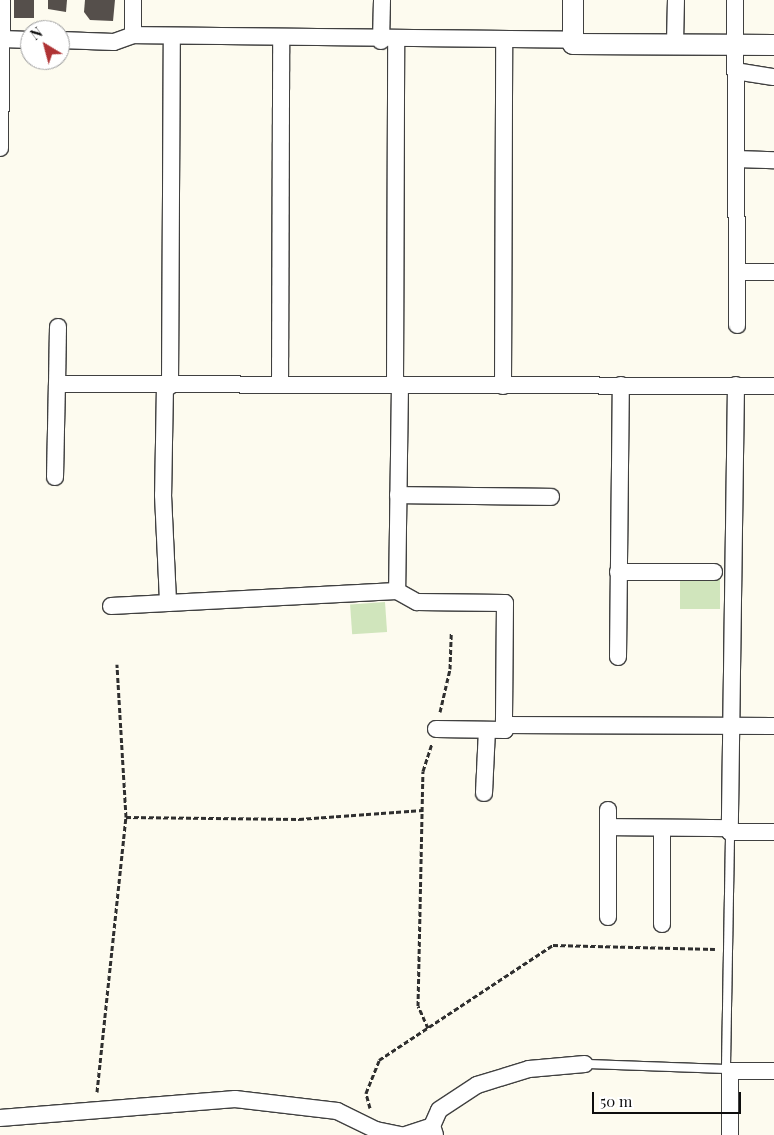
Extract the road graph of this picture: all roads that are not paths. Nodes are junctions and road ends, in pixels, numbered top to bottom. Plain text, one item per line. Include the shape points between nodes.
1 (2, 0) edge
2 (133, 0) edge
3 (382, 0) edge
4 (573, 0) edge
5 (676, 0) edge
6 (735, 0) edge
7 (133, 35) junction
8 (2, 39) junction
9 (172, 39) junction
10 (281, 39) junction
11 (20, 40) edge
12 (70, 40) edge
13 (574, 40) junction
14 (389, 41) junction
15 (504, 41) junction
16 (676, 43) junction
17 (735, 45) junction
18 (774, 45) edge
19 (735, 71) junction
20 (774, 77) edge
21 (0, 148) edge
22 (736, 160) junction
23 (774, 160) edge
24 (738, 272) junction
25 (774, 272) edge
26 (737, 325) dead end
27 (58, 327) dead end
28 (57, 384) junction
29 (397, 384) junction
30 (280, 385) junction
31 (621, 385) junction
32 (736, 385) junction
33 (167, 386) junction
34 (503, 386) junction
35 (774, 386) edge
36 (56, 477) dead end
37 (398, 495) junction
38 (551, 497) dead end
39 (618, 572) junction
40 (714, 572) dead end
41 (397, 591) junction
42 (168, 603) junction
43 (111, 606) dead end
44 (618, 658) dead end
45 (504, 725) junction
46 (733, 726) junction
47 (774, 726) edge
48 (436, 729) road end
49 (487, 730) junction
50 (484, 794) dead end
51 (608, 810) dead end
52 (608, 827) junction
53 (662, 828) junction
54 (730, 830) junction
55 (774, 832) edge
56 (608, 917) dead end
57 (662, 924) dead end
58 (585, 1064) joint
59 (728, 1068) junction
60 (774, 1071) edge
61 (0, 1118) edge
62 (433, 1130) edge
63 (400, 1135) edge
64 (405, 1135) edge
65 (730, 1135) edge

1 - 8 street
2 - 7 street
3 - 14 street
4 - 13 street
5 - 16 street
6 - 17 street
7 - 9 street
7 - 12 street via 114,42
8 - 11 street
8 - 21 street
9 - 10 street
9 - 33 street
10 - 14 street
10 - 30 street
13 - 15 street
13 - 16 street via 574,44
14 - 15 street
14 - 29 street
15 - 34 street
16 - 17 street
17 - 18 street
17 - 19 street
19 - 20 street
19 - 22 street
22 - 23 street
22 - 24 street
24 - 25 street
24 - 26 street
27 - 28 street
28 - 33 street
28 - 36 street
29 - 30 street
29 - 34 street
29 - 37 street
30 - 33 street
31 - 32 street
31 - 34 street
31 - 39 street
32 - 35 street
32 - 46 street
33 - 42 street via 163,495
37 - 38 street
37 - 41 street
39 - 40 street
39 - 44 street
41 - 42 street
41 - 45 street via 417,602 505,603
42 - 43 street
45 - 46 street
45 - 49 street via 505,730
46 - 47 street
46 - 54 street
48 - 49 street
49 - 50 street
51 - 52 street
52 - 53 street
52 - 56 street
53 - 54 street
53 - 57 street
54 - 55 street
54 - 59 lane via 726,949
58 - 59 lane
58 - 62 street via 529,1069 476,1085 439,1110
59 - 60 street
59 - 65 street
61 - 63 street via 235,1099 337,1111 376,1130
62 - 64 street

